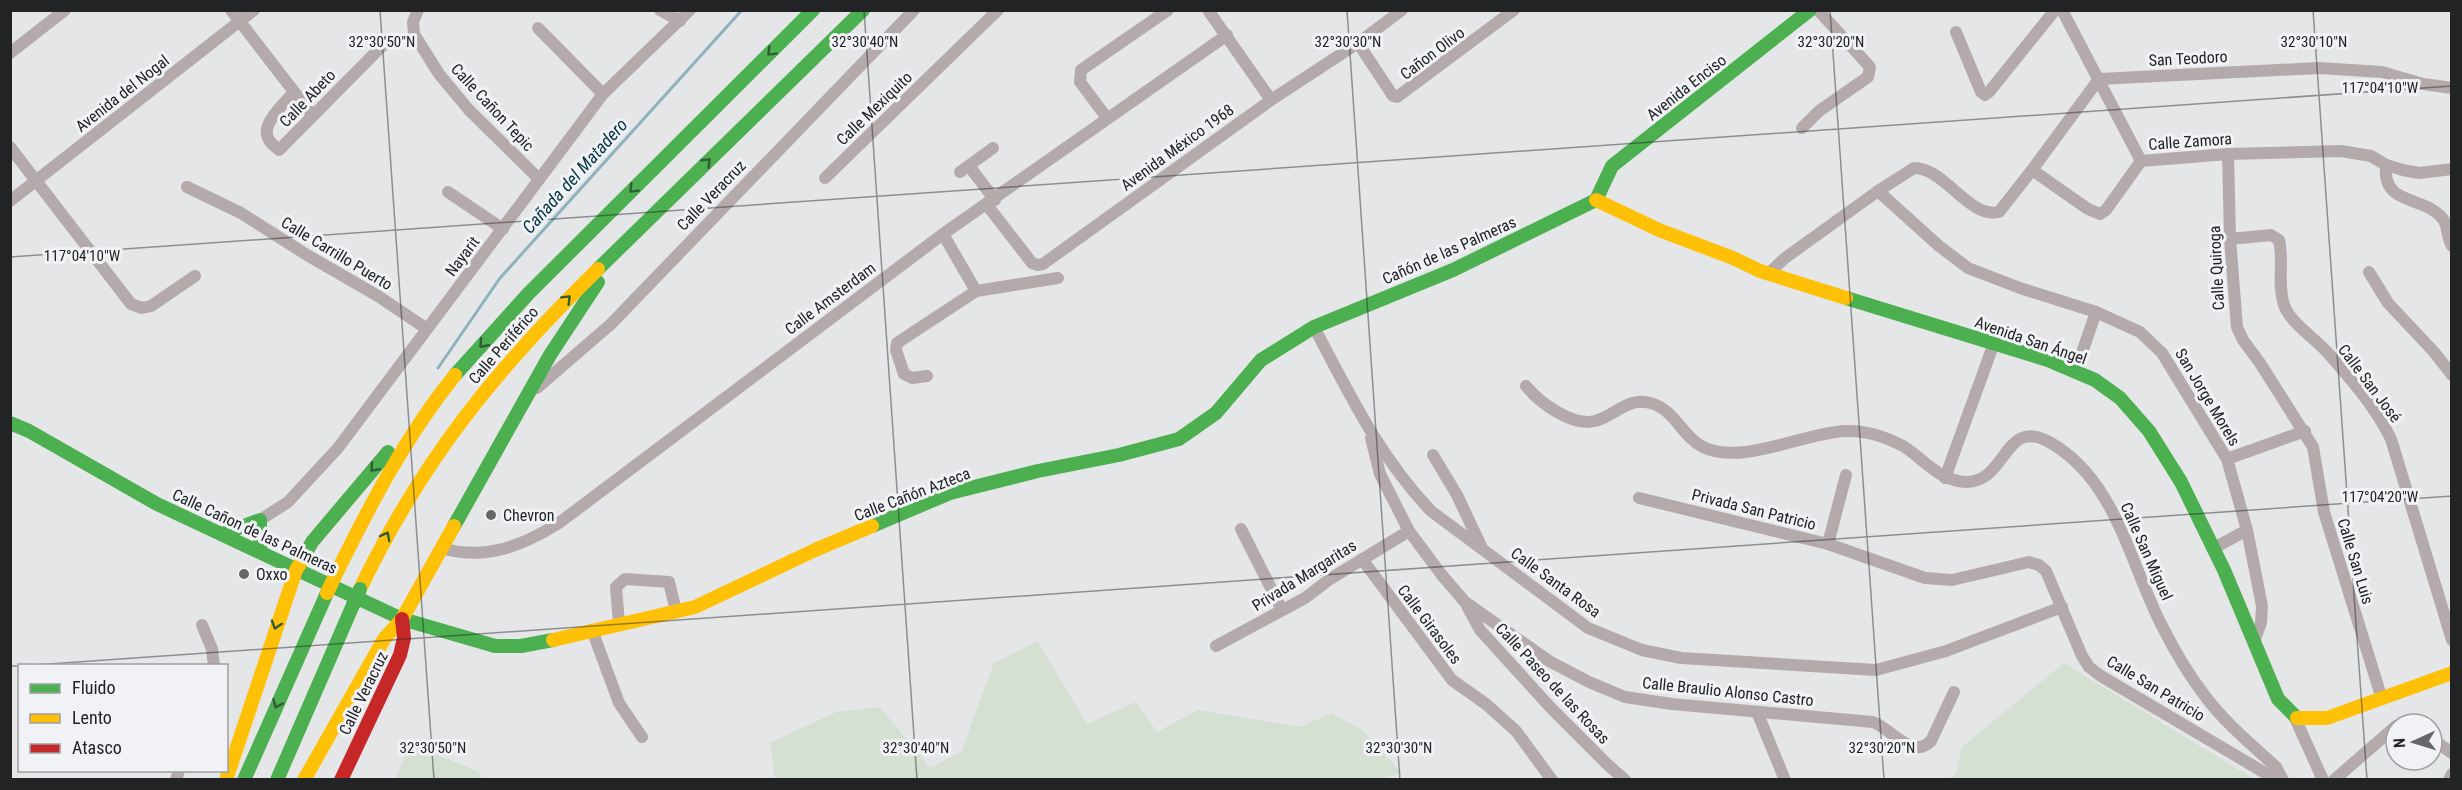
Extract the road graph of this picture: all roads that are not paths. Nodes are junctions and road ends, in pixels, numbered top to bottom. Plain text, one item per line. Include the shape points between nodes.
1 (65, 10) edge
2 (231, 10) edge
3 (254, 10) edge
4 (660, 10) edge
5 (690, 10) edge
6 (813, 10) edge
7 (863, 10) edge
8 (914, 10) edge
9 (998, 10) edge
10 (1168, 10) edge
11 (1208, 10) edge
12 (1402, 10) edge
13 (1514, 10) edge
14 (1810, 10) edge
15 (1818, 10) edge
16 (2055, 10) edge
17 (2062, 10) edge
18 (416, 16) edge
19 (240, 21) junction
20 (680, 21) junction
21 (538, 28) dead end
22 (1956, 33) dead end
23 (1227, 35) junction
24 (385, 43) dead end
25 (1358, 43) junction
26 (10, 53) edge
27 (2099, 79) junction
28 (2451, 88) edge
29 (294, 92) junction
30 (603, 94) junction
31 (1271, 100) junction
32 (312, 116) junction
33 (1107, 118) junction
34 (1802, 128) dead end
35 (10, 147) edge
36 (993, 148) dead end
37 (2228, 154) junction
38 (2141, 160) junction
39 (2386, 165) junction
40 (2451, 168) edge
41 (2032, 170) junction
42 (538, 178) junction
43 (825, 178) dead end
44 (38, 181) junction
45 (187, 187) dead end
46 (1878, 191) junction
47 (448, 192) dead end
48 (1596, 200) junction
49 (10, 201) edge
50 (991, 203) junction
51 (503, 229) junction
52 (943, 234) junction
53 (2230, 239) junction
54 (626, 241) junction
55 (2451, 246) edge
56 (2369, 272) dead end
57 (1768, 274) junction
58 (195, 276) dead end
59 (1058, 278) dead end
60 (976, 291) junction
61 (2096, 312) junction
62 (1314, 327) junction
63 (427, 329) junction
64 (1994, 343) junction
65 (2076, 370) junction
66 (2451, 375) edge
67 (927, 376) dead end
68 (1526, 386) dead end
69 (526, 396) junction
70 (428, 410) junction
71 (10, 423) edge
72 (2305, 431) junction
73 (1369, 432) junction
74 (1433, 455) dead end
75 (2227, 459) junction
76 (1846, 475) dead end
77 (1945, 478) junction
78 (1639, 498) dead end
79 (260, 520) junction
80 (1241, 529) dead end
81 (2247, 530) junction
82 (1409, 531) junction
83 (222, 534) junction
84 (1828, 544) junction
85 (1481, 547) junction
86 (2216, 547) junction
87 (442, 548) junction
88 (260, 551) junction
89 (1362, 559) junction
90 (296, 570) junction
91 (1465, 602) junction
92 (2062, 607) junction
93 (676, 610) junction
94 (1282, 610) junction
95 (402, 619) junction
96 (619, 623) junction
97 (202, 625) dead end
98 (592, 630) junction
99 (2451, 640) edge
100 (2254, 642) junction
101 (495, 646) joint
102 (1216, 646) dead end
103 (214, 664) edge
104 (2451, 673) edge
105 (1954, 692) dead end
106 (2382, 699) junction
107 (1757, 712) junction
108 (2295, 718) junction
109 (2384, 736) edge
110 (642, 737) dead end
111 (2451, 774) edge
112 (226, 780) edge
113 (244, 780) edge
114 (277, 780) edge
115 (304, 780) edge
116 (341, 780) edge
117 (1552, 780) edge
118 (1625, 780) edge
119 (1785, 780) edge
120 (2277, 780) edge
121 (2283, 780) edge
122 (2323, 780) edge
123 (2334, 780) edge
124 (2450, 780) edge

1 - 26 street
2 - 19 street
3 - 19 street, Avenida del Nogal
4 - 20 street
5 - 20 street, Nayarit
6 -> 70 main road, Calle Periférico via 533,290
54 -> 7 main road, Calle Periférico
8 - 69 street, Calle Veracruz via 611,324
9 - 43 street, Calle Mexiquito
10 - 33 street via 1081,70 1080,82
11 - 23 street
12 - 25 street, Avenida México 1968
13 - 25 street, Cañon Olivo via 1397,98
14 - 48 main road, Avenida Enciso via 1612,166
15 - 34 street via 1870,67 1870,72
16 - 22 street via 1985,94
17 - 27 street
18 - 42 street, Calle Cañon Tepic via 414,34 439,74 469,110
19 - 29 street
19 - 44 street, Avenida del Nogal
20 - 30 street, Nayarit
21 - 30 street
23 - 31 street
23 - 33 street, Calle Amsterdam
24 - 32 street, Calle Abeto
25 - 31 street, Avenida México 1968
27 - 28 street, San Teodoro via 2319,68 2382,72
27 - 38 street
27 - 41 street
29 - 32 street
29 - 32 street, Calle Abeto via 269,122 268,140 279,150
30 - 42 street, Nayarit
31 - 50 street, Avenida México 1968 via 1043,264 1032,263
33 - 50 street, Calle Amsterdam
35 - 44 street
36 - 50 street, Avenida México 1968 via 964,169
37 - 38 street, Calle Zamora
37 - 39 street, Calle Zamora via 2341,151 2371,156
37 - 53 street, Calle Quiroga
38 - 41 street, Calle Zamora via 2100,214
39 - 40 street, Calle Zamora via 2419,173
39 - 55 street via 2385,178 2391,190 2434,211 2444,221
41 - 46 street via 1999,212 1990,214 1920,168 1908,171
42 - 51 street, Nayarit
44 - 49 street, Avenida del Nogal
44 - 58 street via 131,304 151,306
45 - 63 street, Calle Carrillo Puerto via 229,206
46 - 57 street
46 - 61 street, San Jorge Morels via 1968,268
47 - 51 street
48 - 57 main road, Avenida San Ángel
48 - 62 main road, Cañón de las Palmeras via 1453,270
50 - 52 street, Calle Amsterdam
51 - 63 street, Nayarit
52 - 60 street
52 - 87 street, Calle Amsterdam via 559,524 537,537 497,551 469,554
53 - 72 street, Calle Quiroga via 2237,327
53 - 99 street, Calle San José via 2271,235 2279,240 2285,308 2328,352 2383,422
54 - 69 main road
114 -> 54 main road, Calle Periférico, bridge via 360,589 407,498 485,390 548,318
56 - 66 street via 2388,303
57 - 64 main road, Avenida San Ángel
59 - 60 street
60 - 67 street via 895,346 904,374 912,378
61 - 65 street
61 - 75 street, San Jorge Morels via 2140,332 2162,353
62 - 73 street, Calle Santa Rosa
62 - 93 main road, Calle Cañón Azteca via 1261,360 1216,413 1179,439 950,493 814,550 722,596
63 - 79 street, Nayarit via 338,448 288,502
64 - 65 main road, Avenida San Ángel
64 - 77 street
65 - 86 main road, Avenida San Ángel via 2119,397 2139,418 2166,455
68 - 77 street via 1552,409 1583,421 1595,421 1636,402 1658,405 1702,447 1720,452 1745,452 1846,431 1882,436 1904,447
69 - 87 main road
70 -> 90 main road via 336,512
70 -> 113 main road, Calle Periférico, bridge via 384,478 334,578
71 - 83 main road, Calle Cañon de las Palmeras via 157,504
72 - 75 street
72 - 106 street, Calle San Luis via 2315,455 2324,512
73 - 82 street, Calle Braulio Alonso Castro via 1380,474
73 - 85 street, Calle Santa Rosa via 1431,511
74 - 85 street
75 - 81 street, San Jorge Morels
76 - 84 street, Privada San Patricio
77 - 121 street, Calle San Miguel via 1980,481 1992,473 2007,449 2031,436 2050,442 2082,465 2115,515 2161,623 2184,664 2206,698 2276,767
78 - 84 street, Privada San Patricio
79 - 83 main road
79 - 88 main road
80 - 94 street
81 - 86 street
81 - 100 street, San Jorge Morels via 2262,606
82 - 89 street, Privada Margaritas
82 - 91 street, Calle Braulio Alonso Castro
83 - 88 main road, Calle Cañon de las Palmeras
84 - 92 street, Calle San Patricio via 1940,581 2029,562 2046,571
85 - 92 street, Calle Santa Rosa via 1588,628 1642,650 1681,657 1876,670 1946,651
86 - 100 main road, Avenida San Ángel
87 - 95 main road
88 - 90 main road, Calle Cañon de las Palmeras
89 - 94 street, Privada Margaritas
89 - 117 street, Calle Girasoles via 1452,680 1516,731
90 - 95 main road, Calle Cañon de las Palmeras
90 -> 112 main road
91 - 107 street, Calle Braulio Alonso Castro via 1549,661 1625,697
91 - 118 street, Calle Paseo de las Rosas via 1480,630 1551,708
92 - 120 street, Calle San Patricio via 2082,656 2101,676
93 - 96 main road, Calle Cañón Azteca
93 - 96 street via 669,582 626,579 616,587
94 - 102 street, Privada Margaritas
95 - 101 main road, Calle Cañon de las Palmeras
95 - 115 main road via 384,639
95 - 116 main road, Calle Veracruz via 404,638 400,655
96 - 98 main road, Calle Cañón Azteca
97 - 103 street
98 - 101 main road, Calle Cañón Azteca via 548,641
98 - 110 street via 619,703
100 - 108 main road, Avenida San Ángel via 2278,699
104 - 106 main road
105 - 107 street, Calle Braulio Alonso Castro via 1931,741 1918,749 1873,722
106 - 108 main road via 2327,718
107 - 119 street
108 - 122 street
109 - 123 street
111 - 124 street

